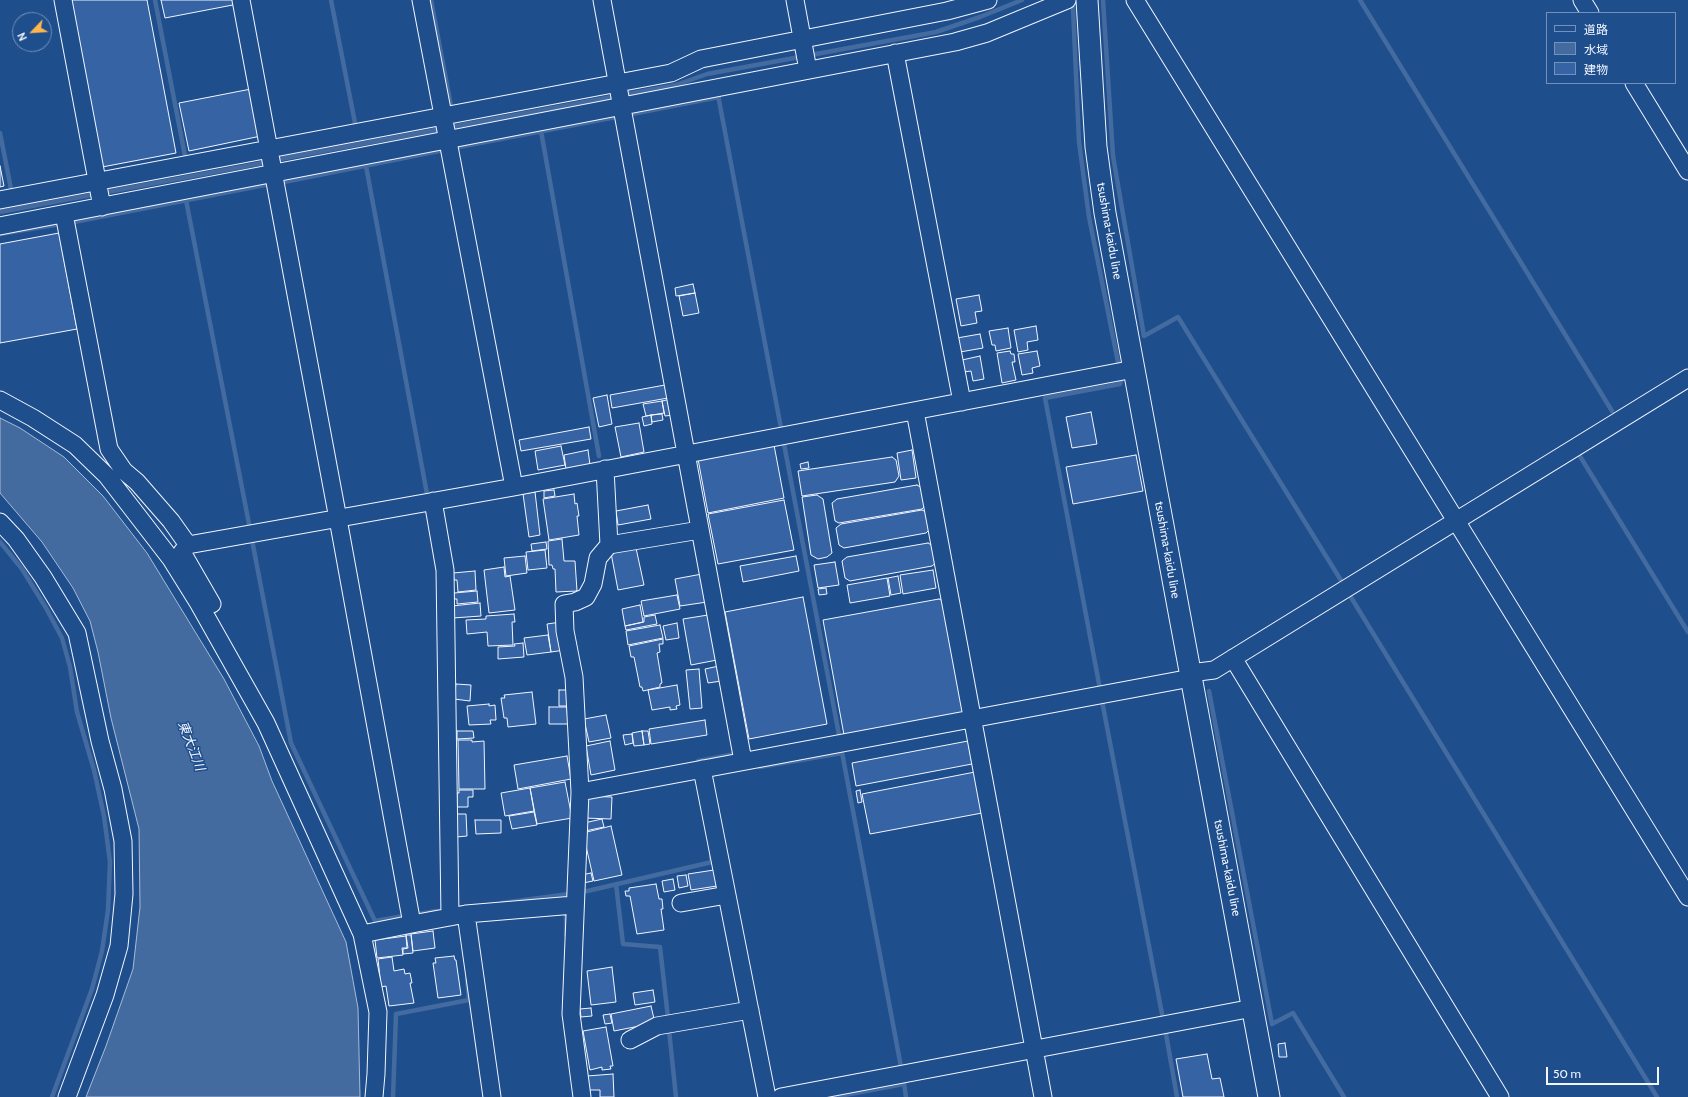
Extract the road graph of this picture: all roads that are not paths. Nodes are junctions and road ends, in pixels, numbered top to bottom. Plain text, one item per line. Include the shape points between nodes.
1 (63, 0) edge
2 (241, 0) edge
3 (421, 0) edge
4 (602, 0) edge
5 (795, 0) edge
6 (988, 0) edge
7 (1067, 0) edge
8 (1087, 0) edge
9 (1135, 0) edge
10 (1582, 0) edge
11 (1589, 12) edge
12 (802, 41) junction
13 (896, 53) junction
14 (807, 67) junction
15 (1635, 84) edge
16 (620, 95) junction
17 (445, 128) junction
18 (272, 161) junction
19 (1688, 171) edge
20 (100, 194) junction
21 (0, 200) edge
22 (64, 214) junction
23 (0, 226) edge
24 (1134, 369) junction
25 (1688, 378) edge
26 (0, 400) edge
27 (962, 402) junction
28 (915, 411) junction
29 (686, 454) junction
30 (605, 469) junction
31 (115, 486) junction
32 (514, 487) junction
33 (433, 501) junction
34 (338, 519) junction
35 (1456, 521) junction
36 (0, 522) edge
37 (700, 530) junction
38 (609, 545) junction
39 (185, 548) junction
40 (1232, 658) junction
41 (1190, 676) junction
42 (972, 719) junction
43 (266, 723) junction
44 (743, 761) junction
45 (702, 769) junction
46 (580, 792) junction
47 (727, 895) junction
48 (1688, 897) edge
49 (681, 903) dead end
50 (574, 905) junction
51 (458, 915) junction
52 (412, 924) junction
53 (362, 934) junction
54 (1253, 1008) junction
55 (750, 1010) junction
56 (630, 1040) dead end
57 (1034, 1050) junction
58 (67, 1097) edge
59 (374, 1097) edge
60 (492, 1097) edge
61 (582, 1097) edge
62 (767, 1097) edge
63 (781, 1097) edge
64 (1043, 1097) edge
65 (1269, 1097) edge
66 (1500, 1097) edge

1 - 20 street
2 - 18 street
3 - 17 street
4 - 16 street
5 - 12 street
6 - 12 street
7 - 13 street via 987,33
8 - 24 main road, tsushima-kaidu line via 1096,147 1105,213
9 - 35 street
10 - 11 street
12 - 14 street
12 - 16 street via 701,59
13 - 14 street
13 - 27 street
14 - 16 street
15 - 19 street
16 - 17 street
16 - 17 street
16 - 29 street
17 - 18 street
17 - 18 street
17 - 32 street
18 - 20 street
18 - 20 street
18 - 34 street
20 - 21 street
20 - 22 street
22 - 23 street
22 - 39 street via 109,449 124,471 171,521
24 - 27 street
24 - 41 main road, tsushima-kaidu line
25 - 35 street
26 - 31 street via 75,445
27 - 28 street
28 - 29 street
28 - 42 street
29 - 30 street
29 - 37 street
30 - 32 street
30 - 38 street
31 - 39 street via 128,493
31 - 43 street via 171,559
32 - 33 street
33 - 34 street
33 - 51 street via 445,570
34 - 39 street
34 - 52 street
35 - 40 street
35 - 48 street
36 - 58 street via 16,539 43,577 77,633 100,740 114,789 123,841 124,894 119,946 105,995
37 - 38 street
37 - 44 street
38 - 46 street via 598,558 593,584 586,597 564,604 565,630 574,677
39 - 43 street via 250,672 266,710
40 - 41 street via 1214,670
40 - 66 street
41 - 42 street
41 - 54 main road, tsushima-kaidu line
42 - 44 street
42 - 57 street
43 - 53 street
44 - 45 street
45 - 46 street
45 - 47 street
46 - 50 street
47 - 49 street
47 - 55 street
50 - 51 street
50 - 61 street via 571,1014
51 - 52 street
51 - 60 street
52 - 53 street
53 - 59 street via 378,1012
54 - 57 street
54 - 65 main road, tsushima-kaidu line
55 - 56 street via 657,1026
55 - 62 street
57 - 63 street
57 - 64 street

